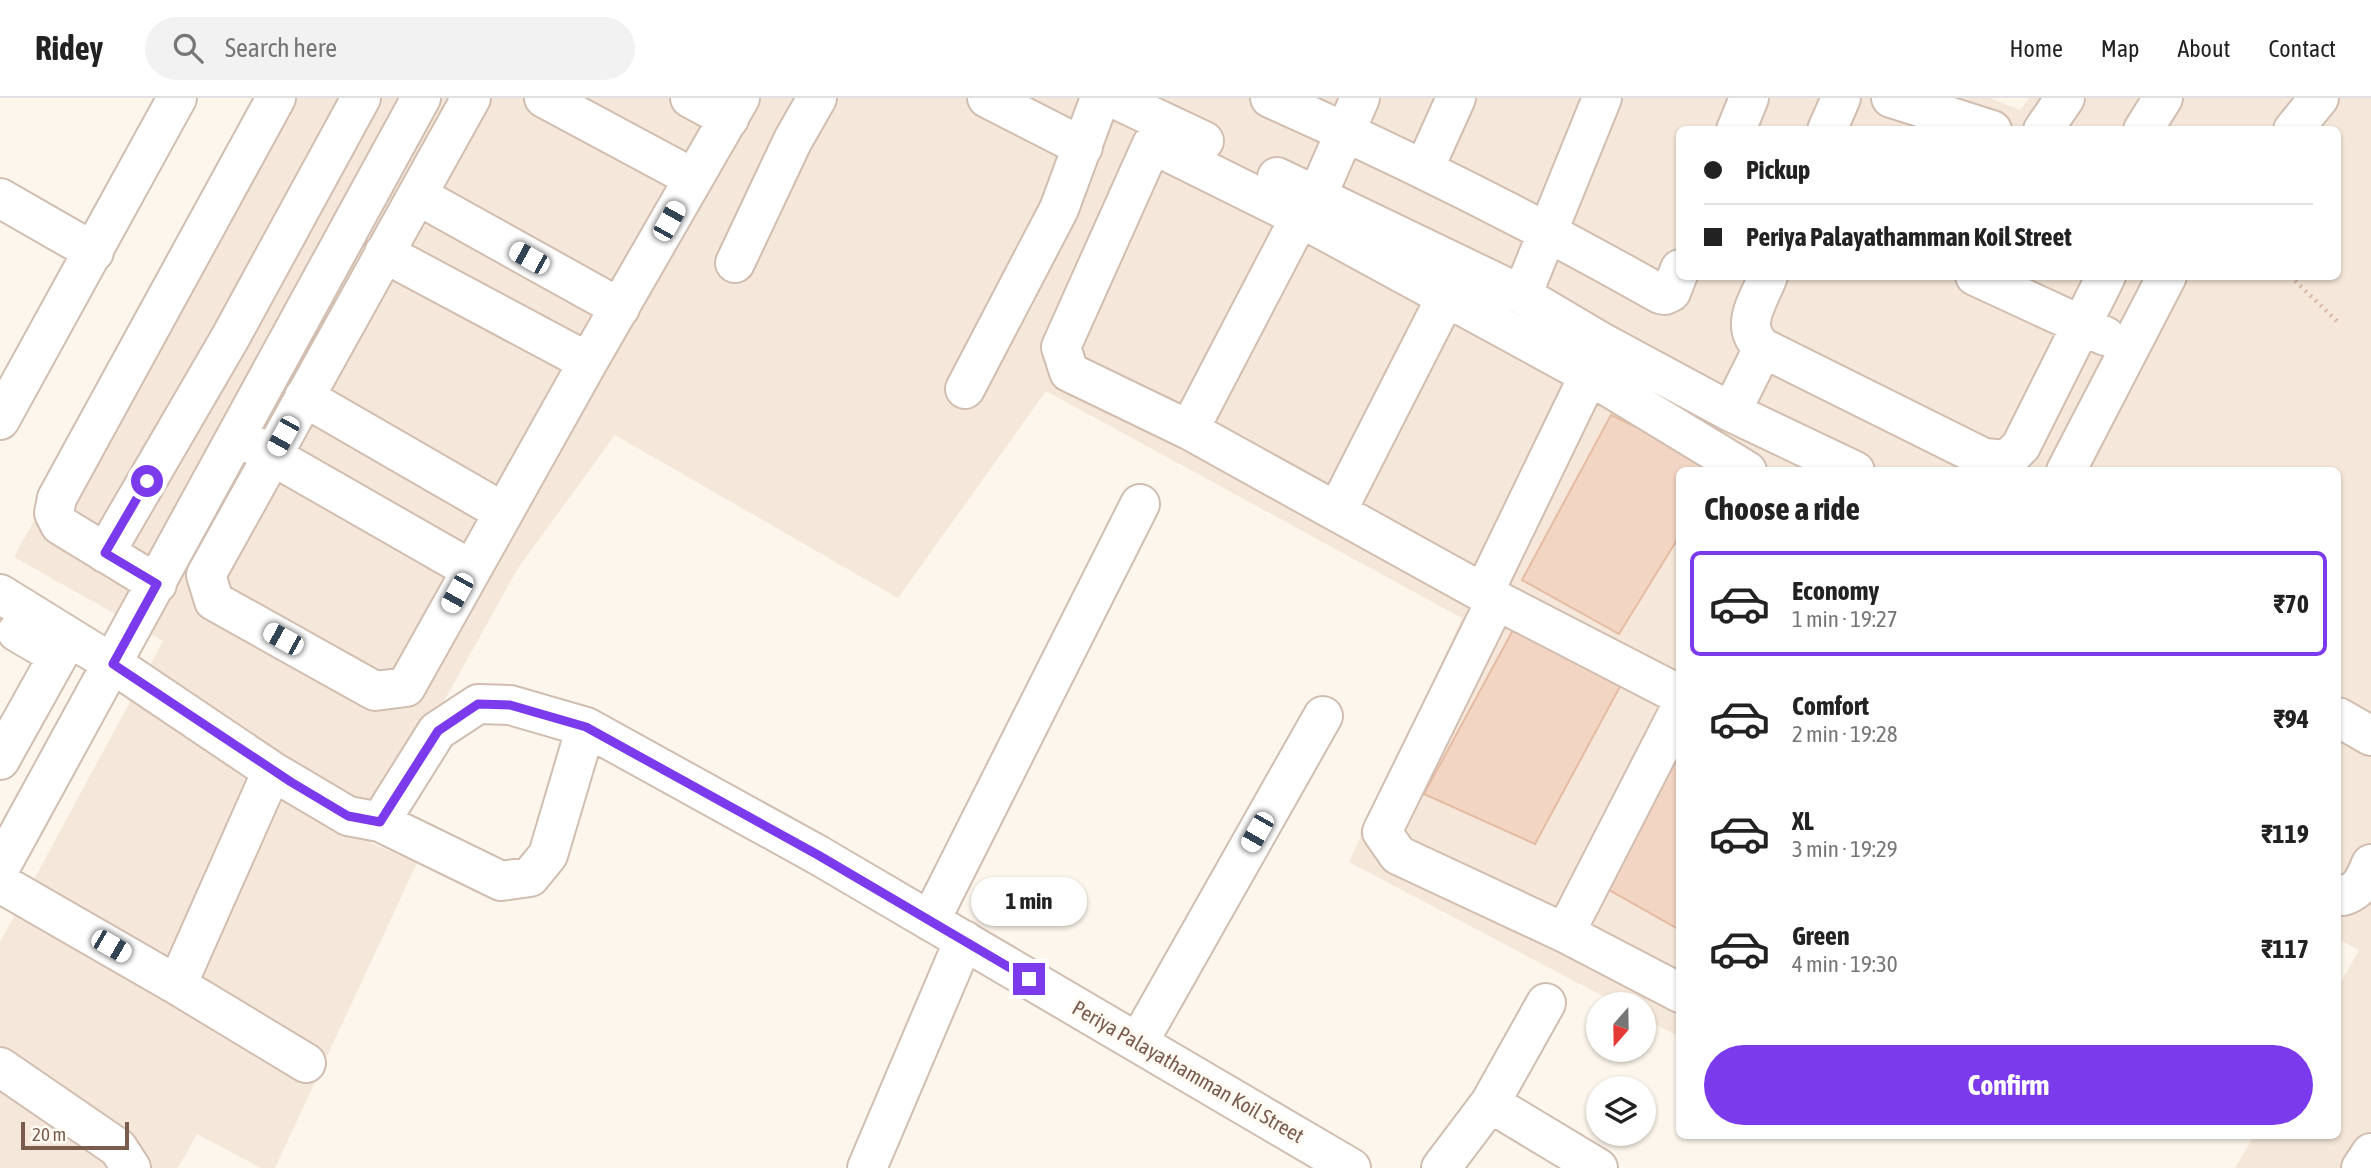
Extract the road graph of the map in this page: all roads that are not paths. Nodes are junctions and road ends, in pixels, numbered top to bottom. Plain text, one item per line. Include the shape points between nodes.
1 (177, 98) edge
2 (276, 98) edge
3 (361, 98) edge
4 (421, 98) edge
5 (471, 98) edge
6 (544, 98) edge
7 (690, 98) edge
8 (817, 98) edge
9 (987, 98) edge
10 (1100, 98) edge
11 (1113, 98) edge
12 (1270, 98) edge
13 (1456, 98) edge
14 (1602, 98) edge
15 (1749, 98) edge
16 (1841, 98) edge
17 (1891, 98) edge
18 (2064, 98) edge
19 (2163, 98) edge
20 (2319, 98) edge
21 (734, 108) edge
22 (1353, 115) edge
23 (1738, 126) edge
24 (1829, 126) edge
25 (1979, 126) edge
26 (2046, 126) edge
27 (2146, 126) edge
28 (2296, 126) edge
29 (1083, 147) junction
30 (1424, 169) junction
31 (693, 178) junction
32 (417, 195) junction
33 (0, 198) edge
34 (1310, 203) junction
35 (1549, 232) junction
36 (94, 252) junction
37 (384, 253) junction
38 (735, 263) dead end
39 (1676, 279) edge
40 (1766, 280) edge
41 (1984, 280) edge
42 (2104, 280) edge
43 (2165, 280) edge
44 (1522, 295) junction
45 (1446, 297) junction
46 (620, 308) junction
47 (2082, 326) junction
48 (2130, 346) junction
49 (1763, 348) junction
50 (587, 362) junction
51 (1589, 375) junction
52 (965, 389) dead end
53 (5, 397) edge
54 (304, 397) junction
55 (1731, 412) junction
56 (1189, 430) junction
57 (237, 435) junction
58 (272, 455) junction
59 (1797, 459) edge
60 (1739, 467) edge
61 (1836, 467) edge
62 (2068, 467) edge
63 (1140, 505) dead end
64 (1338, 511) junction
65 (503, 512) junction
66 (105, 553) junction
67 (470, 569) junction
68 (157, 584) junction
69 (0, 594) edge
70 (1490, 596) junction
71 (0, 621) edge
72 (58, 656) junction
73 (107, 673) junction
74 (1676, 693) edge
75 (1323, 716) dead end
76 (1676, 717) edge
77 (2341, 719) edge
78 (586, 727) junction
79 (2371, 736) edge
80 (2341, 738) edge
81 (2371, 753) edge
82 (0, 760) edge
83 (272, 771) junction
84 (380, 822) junction
85 (2371, 863) edge
86 (0, 869) edge
87 (0, 883) edge
88 (2341, 895) edge
89 (930, 921) junction
90 (1565, 933) junction
91 (964, 940) junction
92 (177, 985) junction
93 (1676, 991) edge
94 (1546, 1003) dead end
95 (1138, 1043) junction
96 (306, 1063) dead end
97 (0, 1067) edge
98 (1490, 1103) junction
99 (2371, 1153) edge
100 (131, 1168) edge
101 (867, 1168) edge
102 (1351, 1168) edge
103 (1441, 1168) edge
104 (1598, 1168) edge
105 (2361, 1168) edge

1 - 36 street
2 - 66 street via 57,498 54,513 60,525
3 - 66 street via 230,338
4 - 57 street
5 - 32 street
6 - 31 street
7 - 21 street
8 - 38 street
9 - 29 street
10 - 29 street
11 - 34 street
12 - 22 street
13 - 30 street
14 - 35 street
15 - 23 street
16 - 24 street
17 - 25 street
18 - 26 street
19 - 27 street
20 - 28 street
21 - 31 street
22 - 30 street
22 - 34 street
29 - 52 street via 1059,209
30 - 35 street
31 - 46 street
32 - 37 street
32 - 46 street
33 - 36 street
34 - 44 street
34 - 45 street
34 - 56 street
34 - 56 street via 1152,144 1061,347 1069,372
35 - 39 street via 1660,294 1671,292
35 - 44 street
36 - 53 street
37 - 50 street
37 - 54 street
40 - 49 street via 1749,325 1753,339
41 - 47 street
42 - 47 street
43 - 48 street
44 - 55 street
45 - 51 street
45 - 64 street
46 - 50 street
47 - 48 street
47 - 49 street via 2021,446 2007,460 1984,458
48 - 62 street
49 - 55 street
50 - 65 street
51 - 60 street
51 - 70 street
54 - 58 street
54 - 65 street
55 - 59 street
56 - 64 street
57 - 58 street
57 - 68 street
58 - 67 street
58 - 67 street via 206,575 214,601 374,691 405,687
59 - 61 street
63 - 89 street
64 - 70 street
65 - 67 street
66 - 68 street
68 - 73 street
69 - 73 street
70 - 74 street
70 - 90 street via 1382,832 1398,855
71 - 72 street
72 - 73 street
72 - 82 street
73 - 83 street
73 - 86 street
75 - 95 street
76 - 90 street
77 - 79 street
78 - 84 street, Periya Palayathamman Koil Street via 510,705 478,704 438,731
78 - 84 street via 548,855 530,877 501,881
78 - 89 street, Periya Palayathamman Koil Street
80 - 81 street
83 - 84 street via 348,816
83 - 92 street
85 - 88 street via 2355,892
87 - 92 street
89 - 91 street, Periya Palayathamman Koil Street
90 - 93 street
91 - 95 street, Periya Palayathamman Koil Street
91 - 101 street
92 - 96 street
94 - 98 street
95 - 102 street, Periya Palayathamman Koil Street
97 - 100 street via 118,1147
98 - 103 street
98 - 104 street
99 - 105 street

